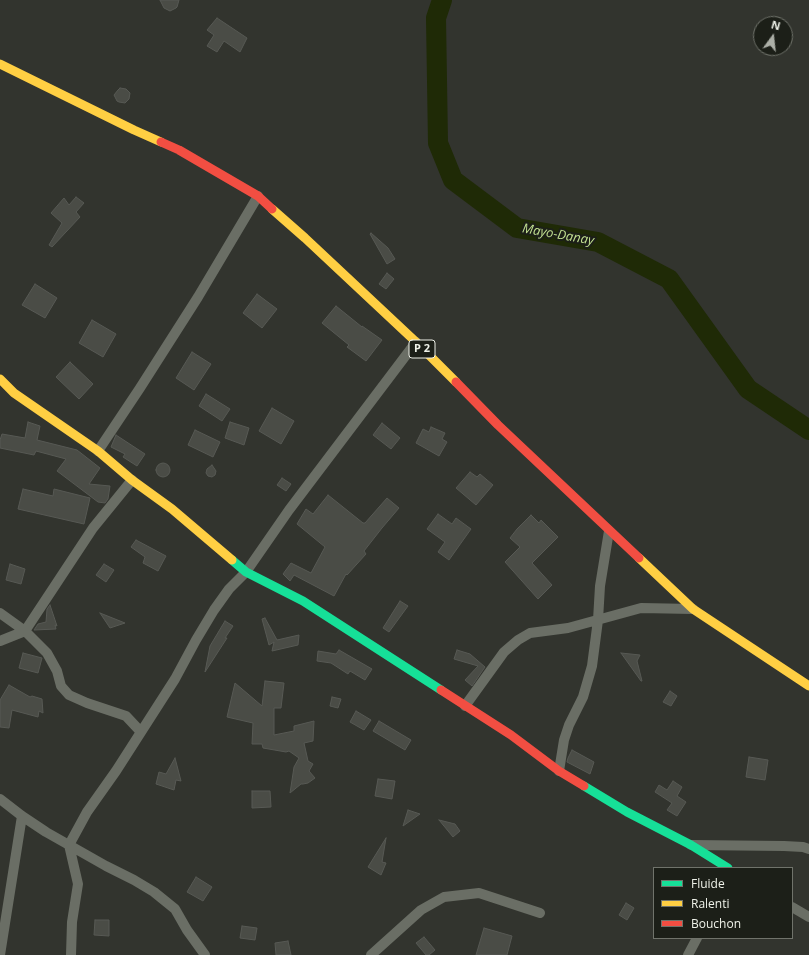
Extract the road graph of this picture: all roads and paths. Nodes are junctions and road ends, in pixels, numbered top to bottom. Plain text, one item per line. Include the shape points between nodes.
1 (0, 64) edge
2 (258, 196) junction
3 (416, 342) junction
4 (0, 379) edge
5 (98, 452) junction
6 (132, 480) junction
7 (609, 531) junction
8 (246, 572) junction
9 (693, 609) junction
10 (0, 613) edge
11 (598, 620) junction
12 (25, 631) junction
13 (0, 641) edge
14 (809, 686) edge
15 (465, 706) junction
16 (141, 732) junction
17 (559, 771) junction
18 (0, 799) edge
19 (22, 816) junction
20 (69, 845) junction
21 (691, 845) junction
22 (809, 849) edge
23 (726, 867) edge
24 (793, 908) edge
25 (540, 913) dead end
26 (809, 917) edge
27 (696, 939) edge
28 (0, 955) edge
29 (71, 955) edge
30 (205, 955) edge
31 (371, 955) edge
32 (688, 955) edge

1 - 2 main road, P 2 via 179,150
2 - 3 main road, P 2
2 - 5 street via 198,297
3 - 7 main road, P 2
3 - 8 street via 289,510
4 - 5 main road via 14,393
5 - 6 main road
6 - 8 main road via 172,509
6 - 12 street via 93,528
7 - 9 main road, P 2
7 - 11 street via 600,586
8 - 15 main road via 303,601
8 - 16 street via 214,610
9 - 11 street via 641,608
9 - 14 main road, P 2
10 - 12 street
11 - 15 street via 568,628 530,633 518,640 504,652
11 - 17 street via 592,666 583,697 569,725
12 - 13 street
12 - 16 street via 46,653 57,671 61,686 69,695 126,716
15 - 17 main road via 511,735
16 - 20 street
17 - 21 main road via 626,812
18 - 19 street
19 - 20 street
19 - 28 street
20 - 29 street via 78,884 72,922
20 - 30 street via 154,892 175,909
21 - 22 street via 784,846
21 - 23 main road
24 - 26 street
25 - 31 street via 479,893 444,897 421,910
27 - 32 street

